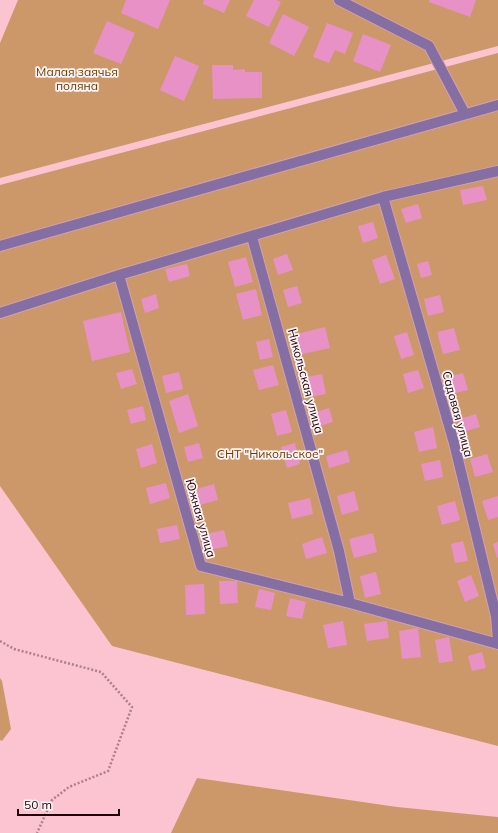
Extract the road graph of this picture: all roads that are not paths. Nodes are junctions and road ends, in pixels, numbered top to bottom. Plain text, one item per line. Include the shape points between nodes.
1 (339, 0) edge
2 (498, 105) edge
3 (465, 114) junction
4 (498, 171) edge
5 (383, 197) junction
6 (252, 237) junction
7 (0, 246) edge
8 (119, 275) junction
9 (0, 313) edge
10 (350, 603) junction
11 (498, 640) edge
12 (498, 644) edge

1 - 3 street via 429,46
2 - 3 street
3 - 7 street
4 - 5 street
5 - 6 street
5 - 11 street, Садовая улица via 454,443 496,616
6 - 8 street
6 - 10 street, Никольская улица via 339,551
8 - 9 street
8 - 10 street, Южная улица via 201,566
10 - 12 street, Южная улица

